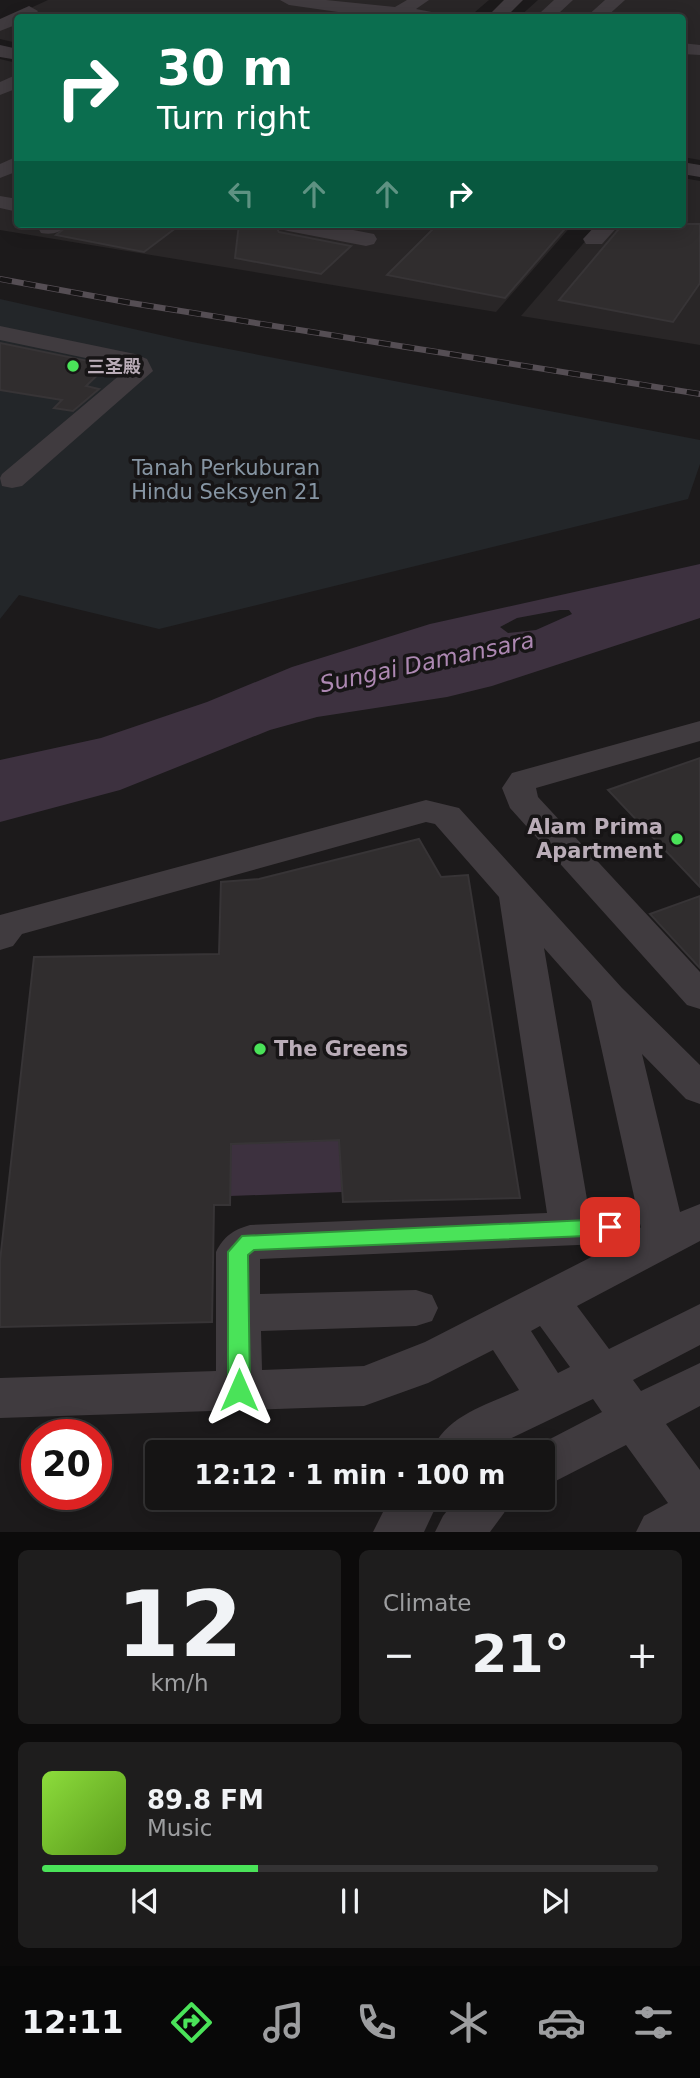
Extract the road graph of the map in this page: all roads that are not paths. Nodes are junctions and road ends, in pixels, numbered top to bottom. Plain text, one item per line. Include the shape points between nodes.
1 (289, 0) edge
2 (420, 0) edge
3 (514, 0) edge
4 (564, 0) edge
5 (616, 0) edge
6 (29, 6) edge
7 (0, 9) edge
8 (398, 12) junction
9 (411, 14) edge
10 (498, 14) edge
11 (551, 14) edge
12 (598, 14) edge
13 (331, 228) edge
14 (374, 232) edge
15 (348, 257) dead end
16 (0, 332) edge
17 (12, 480) dead end
18 (700, 731) edge
19 (517, 895) junction
20 (0, 937) edge
21 (700, 996) edge
22 (609, 997) junction
23 (700, 1090) edge
24 (571, 1228) junction
25 (665, 1239) edge
26 (548, 1302) junction
27 (416, 1308) dead end
28 (239, 1313) junction
29 (700, 1323) edge
30 (501, 1325) junction
31 (602, 1374) junction
32 (700, 1382) edge
33 (239, 1390) junction
34 (0, 1398) edge
35 (548, 1399) junction
36 (634, 1418) junction
37 (467, 1440) edge
38 (555, 1460) edge
39 (700, 1509) edge
40 (410, 1510) edge
41 (477, 1510) edge
42 (398, 1532) edge
43 (460, 1532) edge
44 (661, 1532) edge

1 - 8 street
2 - 8 street
3 - 10 street
4 - 11 street
5 - 12 street
6 - 7 street
8 - 9 street
13 - 14 street
14 - 15 street
16 - 17 street via 126,359 140,370
18 - 21 street via 524,780 519,789 522,800
19 - 20 street via 447,816 426,811 9,925
19 - 22 street
19 - 24 street
22 - 23 street
22 - 25 street
24 - 25 street via 610,1227 628,1242
24 - 28 street via 250,1242 238,1252
25 - 26 street
26 - 30 street
26 - 31 street
27 - 28 street
28 - 33 street
29 - 31 street
30 - 33 street via 398,1377 364,1386
30 - 35 street
31 - 35 street
31 - 36 street
32 - 36 street
33 - 34 street
35 - 37 street
36 - 38 street
36 - 39 street
39 - 44 street
40 - 42 street
41 - 43 street

